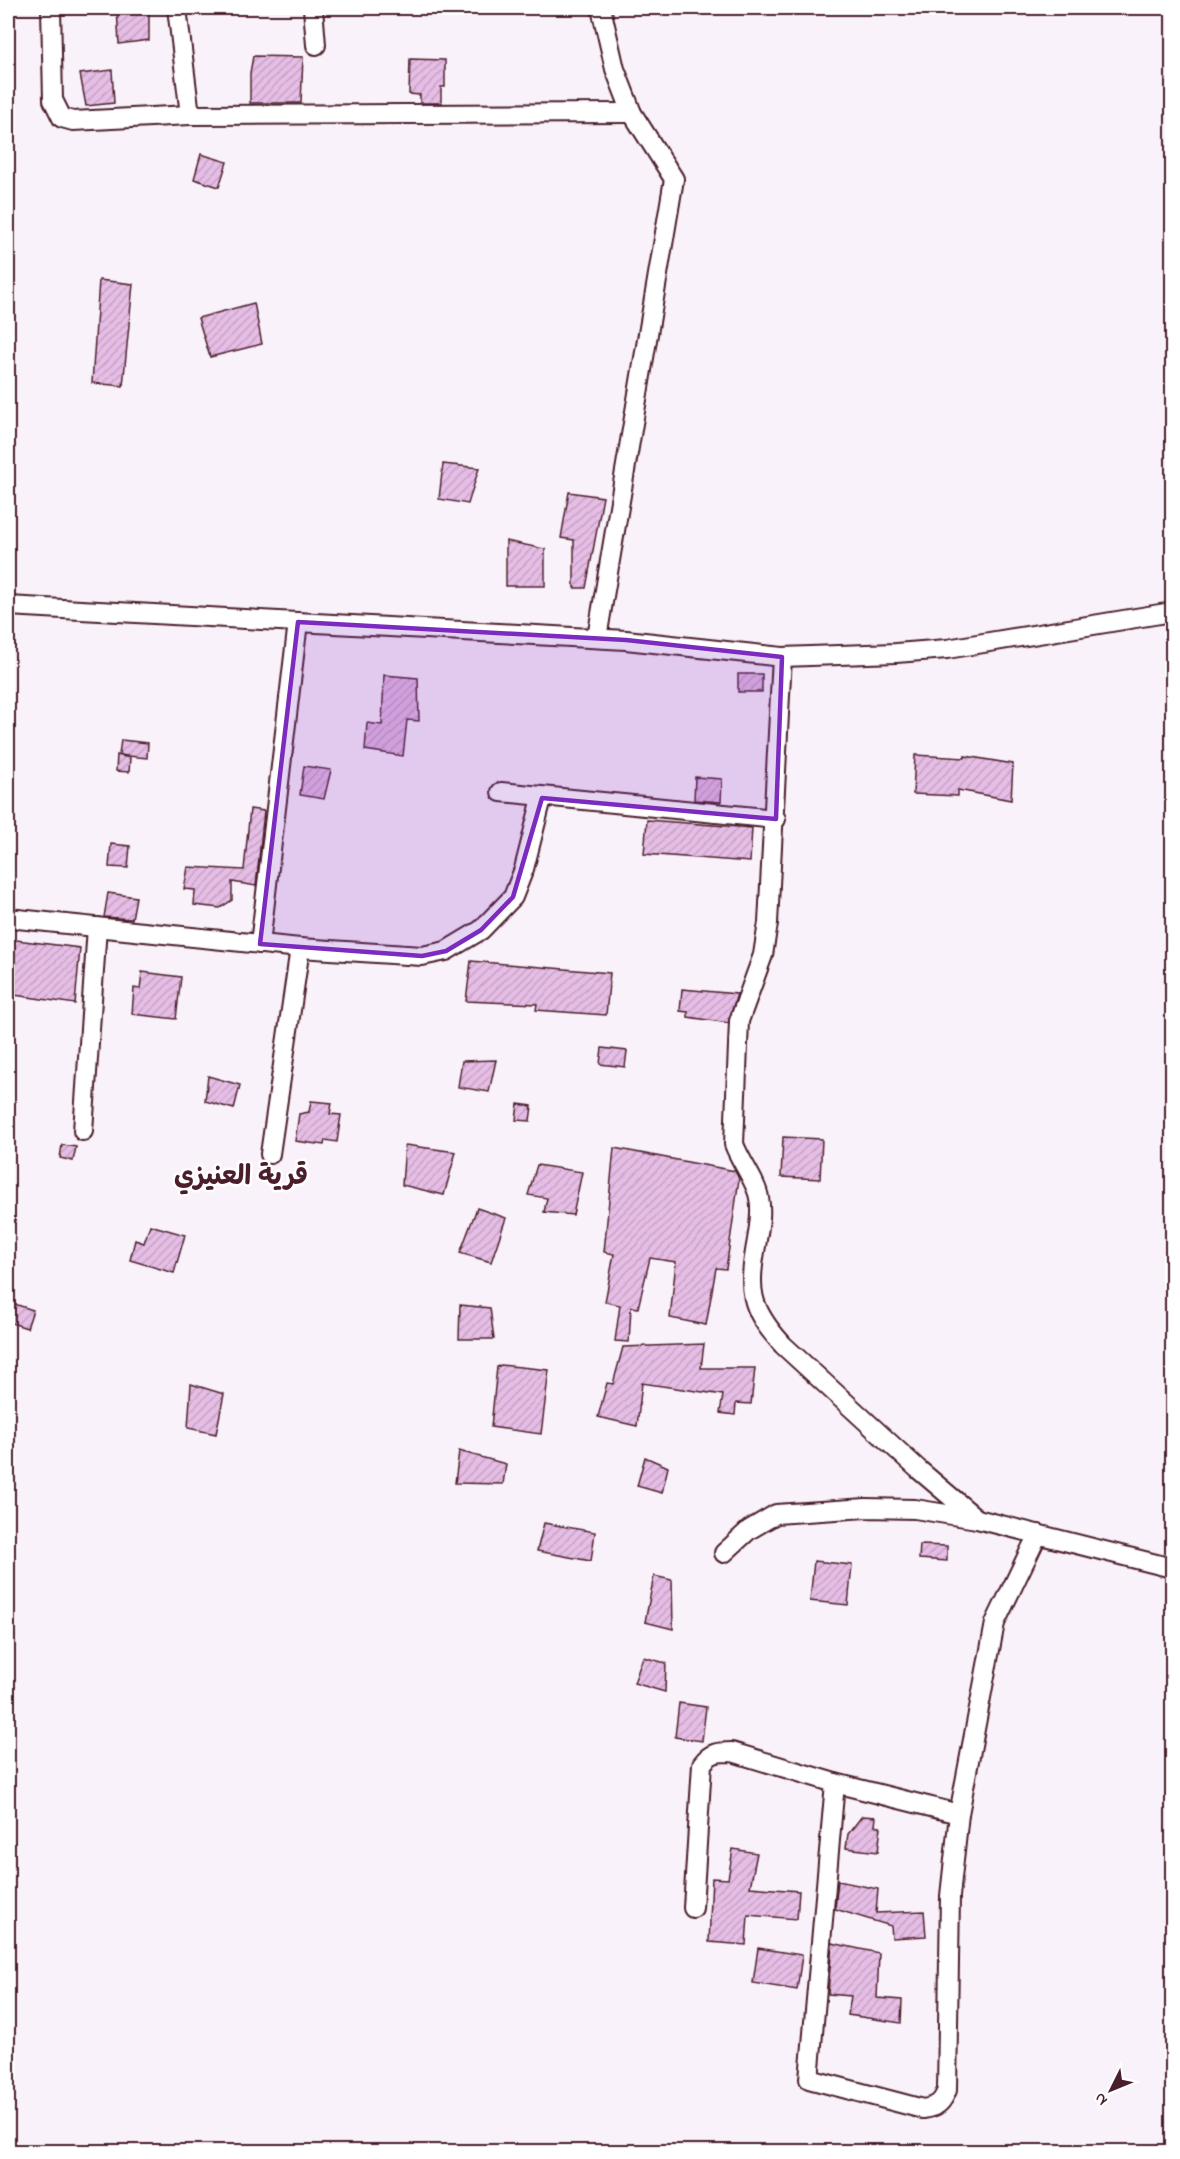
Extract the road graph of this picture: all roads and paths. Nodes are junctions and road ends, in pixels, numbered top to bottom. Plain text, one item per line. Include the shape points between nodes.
1 (51, 8) edge
2 (177, 8) edge
3 (313, 8) edge
4 (601, 8) edge
5 (316, 45) dead end
6 (632, 113) junction
7 (190, 115) junction
8 (8, 606) edge
9 (1173, 612) edge
10 (298, 622) junction
11 (597, 638) junction
12 (782, 657) junction
13 (501, 792) dead end
14 (542, 798) junction
15 (776, 819) junction
16 (8, 918) edge
17 (97, 927) junction
18 (260, 944) junction
19 (300, 948) junction
20 (83, 1131) dead end
21 (270, 1154) dead end
22 (977, 1520) junction
23 (1038, 1534) junction
24 (724, 1553) dead end
25 (1173, 1568) edge
26 (835, 1784) junction
27 (959, 1814) junction
28 (693, 1908) dead end

1 - 7 street via 53,100 62,118 74,121
2 - 7 street
3 - 5 street
4 - 6 street via 615,69
6 - 7 street
6 - 11 street via 674,179
8 - 10 street
9 - 12 street via 947,649
10 - 11 street
10 - 18 street
11 - 12 street
12 - 15 street
13 - 14 street
14 - 15 street
14 - 19 street via 513,897 465,941 446,951 422,956
15 - 22 street via 763,955 739,1022 734,1118 734,1144 759,1196 761,1217 750,1282 757,1311 783,1345
16 - 17 street
17 - 18 street
17 - 20 street
18 - 19 street
19 - 21 street
22 - 23 street
22 - 24 street via 915,1509 803,1510 764,1520
23 - 25 street
23 - 27 street via 995,1623
26 - 27 street
26 - 27 street via 809,2079 923,2109 939,2104 947,2090 950,1896
26 - 28 street via 732,1752 708,1755 702,1764

